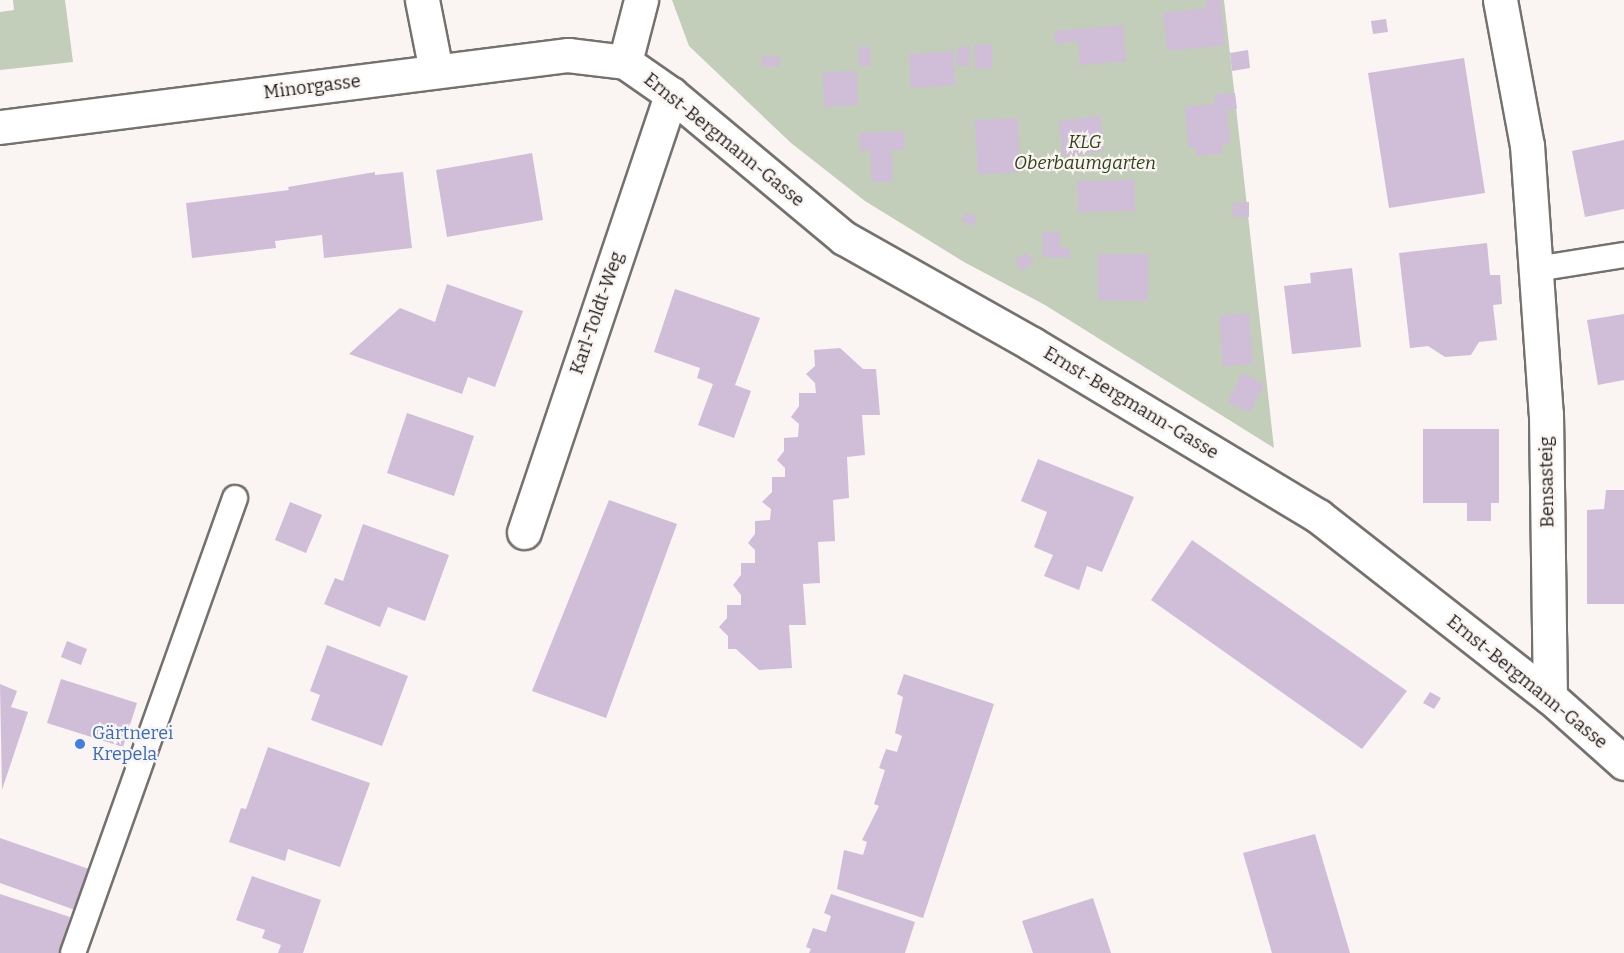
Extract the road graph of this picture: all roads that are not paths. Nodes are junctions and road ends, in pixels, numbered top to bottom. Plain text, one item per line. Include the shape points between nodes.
1 (422, 0) edge
2 (641, 0) edge
3 (1500, 0) edge
4 (625, 62) junction
5 (436, 71) junction
6 (671, 94) junction
7 (0, 128) edge
8 (1624, 255) edge
9 (1536, 268) junction
10 (235, 498) dead end
11 (524, 532) dead end
12 (1551, 697) junction
13 (1624, 763) edge
14 (73, 953) edge

1 - 5 street
2 - 4 street
3 - 9 street, Bensasteig via 1527,145
4 - 5 street, Minorgasse via 568,55
4 - 6 street, Ernst-Bergmann-Gasse
5 - 7 street, Minorgasse
6 - 11 street, Karl-Toldt-Weg
6 - 12 street, Ernst-Bergmann-Gasse via 844,238 1032,344 1318,516
8 - 9 lane
9 - 12 street, Bensasteig via 1546,414
10 - 14 lane
12 - 13 street, Ernst-Bergmann-Gasse

